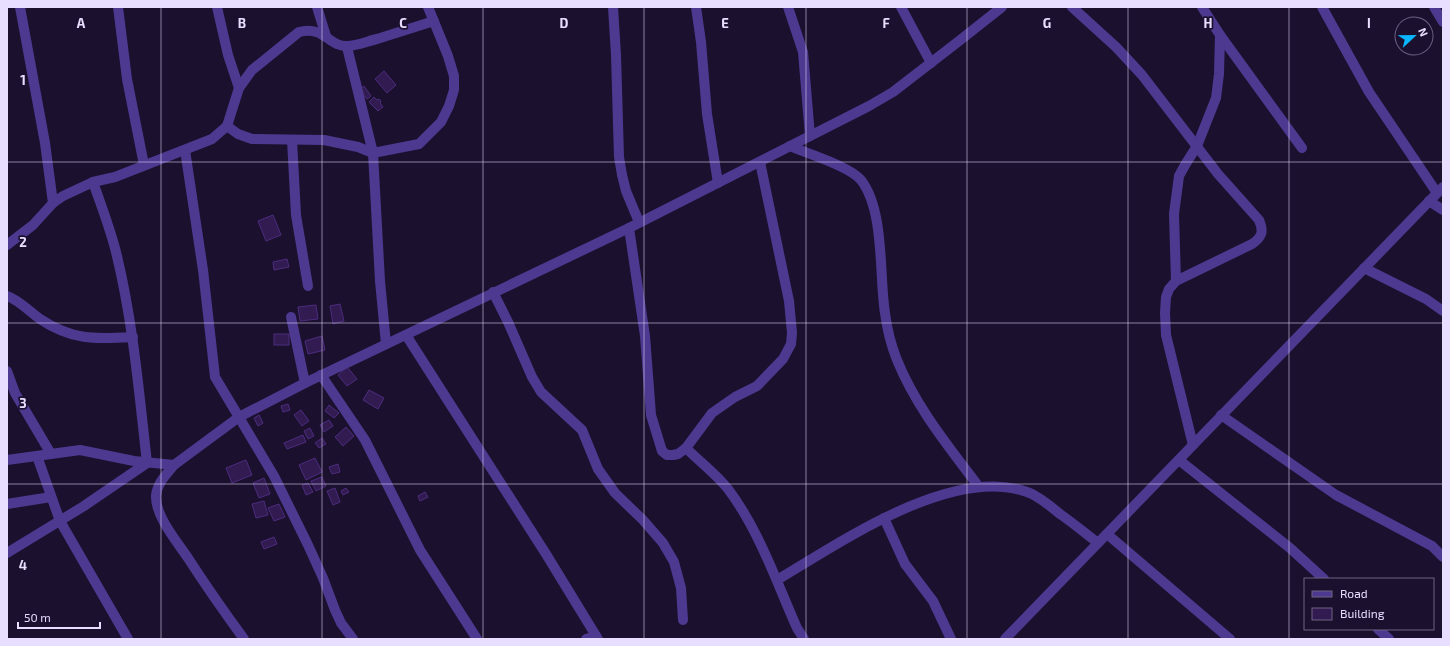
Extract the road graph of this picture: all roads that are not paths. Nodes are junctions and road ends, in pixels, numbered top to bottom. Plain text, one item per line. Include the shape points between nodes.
1 (20, 7) edge
2 (118, 7) edge
3 (217, 7) edge
4 (317, 7) edge
5 (428, 7) edge
6 (613, 7) edge
7 (696, 7) edge
8 (788, 7) edge
9 (901, 7) edge
10 (1002, 7) edge
11 (1072, 7) edge
12 (1202, 7) edge
13 (1322, 7) edge
14 (1434, 7) edge
15 (434, 21) junction
16 (1443, 22) edge
17 (1220, 35) junction
18 (326, 36) junction
19 (346, 47) junction
20 (932, 63) junction
21 (239, 88) junction
22 (226, 126) junction
23 (810, 136) junction
24 (292, 140) junction
25 (790, 146) junction
26 (1197, 146) junction
27 (1302, 148) dead end
28 (185, 150) junction
29 (373, 153) junction
30 (760, 162) junction
31 (144, 165) junction
32 (93, 182) junction
33 (718, 182) junction
34 (1440, 190) edge
35 (1429, 200) junction
36 (54, 203) junction
37 (1443, 210) edge
38 (639, 222) junction
39 (629, 228) junction
40 (7, 244) edge
41 (1364, 268) junction
42 (1176, 281) junction
43 (308, 286) dead end
44 (493, 292) junction
45 (7, 296) edge
46 (1443, 311) edge
47 (291, 317) dead end
48 (406, 335) junction
49 (133, 337) junction
50 (386, 344) junction
51 (7, 371) edge
52 (321, 375) junction
53 (305, 383) junction
54 (1221, 416) junction
55 (239, 418) junction
56 (1193, 445) junction
57 (686, 448) junction
58 (50, 454) junction
59 (37, 456) junction
60 (7, 460) edge
61 (1178, 460) junction
62 (147, 463) junction
63 (174, 466) junction
64 (979, 487) junction
65 (52, 497) junction
66 (7, 504) edge
67 (884, 518) junction
68 (60, 521) junction
69 (1107, 534) junction
70 (1098, 543) junction
71 (7, 553) edge
72 (1443, 557) edge
73 (1323, 578) edge
74 (777, 580) junction
75 (683, 620) dead end
76 (1379, 630) edge
77 (593, 638) edge
78 (128, 639) edge
79 (244, 639) edge
80 (353, 639) edge
81 (477, 639) edge
82 (804, 639) edge
83 (951, 639) edge
84 (1005, 639) edge
85 (1230, 639) edge
86 (1389, 639) edge

1 - 36 street
2 - 31 street via 127,79
3 - 21 street
4 - 18 street
5 - 15 street
6 - 38 street via 619,156 626,191
7 - 33 street via 707,114
8 - 23 street via 803,52
9 - 20 street
10 - 20 street
11 - 26 street via 1126,57
12 - 17 street
13 - 34 street via 1369,92
14 - 16 street
15 - 19 street
15 - 29 street via 454,76 454,90 449,106 441,122 419,144
17 - 26 street via 1216,98
17 - 27 street
18 - 19 street
18 - 21 street via 315,31 299,32 252,70
19 - 29 street
20 - 23 street via 893,92
21 - 22 street
22 - 24 street via 252,139
22 - 28 street via 212,139
23 - 25 street
24 - 29 street via 324,140
24 - 43 street via 296,215
25 - 30 street
25 - 64 street via 848,170 861,180 875,214 885,312 896,359 925,412
26 - 42 street via 1179,176 1174,214
26 - 42 street via 1259,220 1262,233 1252,244
28 - 31 street
28 - 55 street via 203,270 215,377
29 - 50 street
30 - 33 street
30 - 57 street via 789,301 791,344 783,359 757,386 712,414
31 - 32 street via 115,177
32 - 36 street
32 - 49 street via 116,252
33 - 38 street
34 - 35 street
35 - 37 street
35 - 41 street via 1407,226
36 - 40 street via 33,224
38 - 39 street
39 - 44 street
39 - 57 street via 646,336 651,415 662,451 667,455 673,455
41 - 46 street via 1426,299
41 - 54 street
42 - 56 street via 1166,296 1166,334
44 - 48 street
44 - 75 street via 532,377 542,392 582,430 598,469 615,493 663,543 674,562 681,588
45 - 49 street via 55,329 72,335 94,339
47 - 53 street
48 - 50 street
48 - 77 street via 546,554
49 - 62 street
50 - 52 street
51 - 58 street via 15,393
52 - 53 street
52 - 81 street via 365,440 420,550
53 - 55 street
54 - 56 street
54 - 72 street via 1336,495 1432,546
55 - 63 street
55 - 80 street via 274,476 311,552 335,610
56 - 61 street
57 - 74 street via 734,497 767,556
58 - 59 street
58 - 62 street via 80,450
59 - 60 street
59 - 65 street
61 - 69 street
61 - 73 street via 1290,548
62 - 63 street
62 - 68 street
63 - 79 street via 161,480 157,489 159,510 171,533
64 - 67 street via 939,496
64 - 70 street via 1014,488 1028,492
65 - 66 street
65 - 68 street
67 - 74 street
67 - 83 street via 905,564 933,601
68 - 71 street
68 - 78 street
69 - 70 street
69 - 85 street
70 - 84 street
74 - 82 street
76 - 86 street

